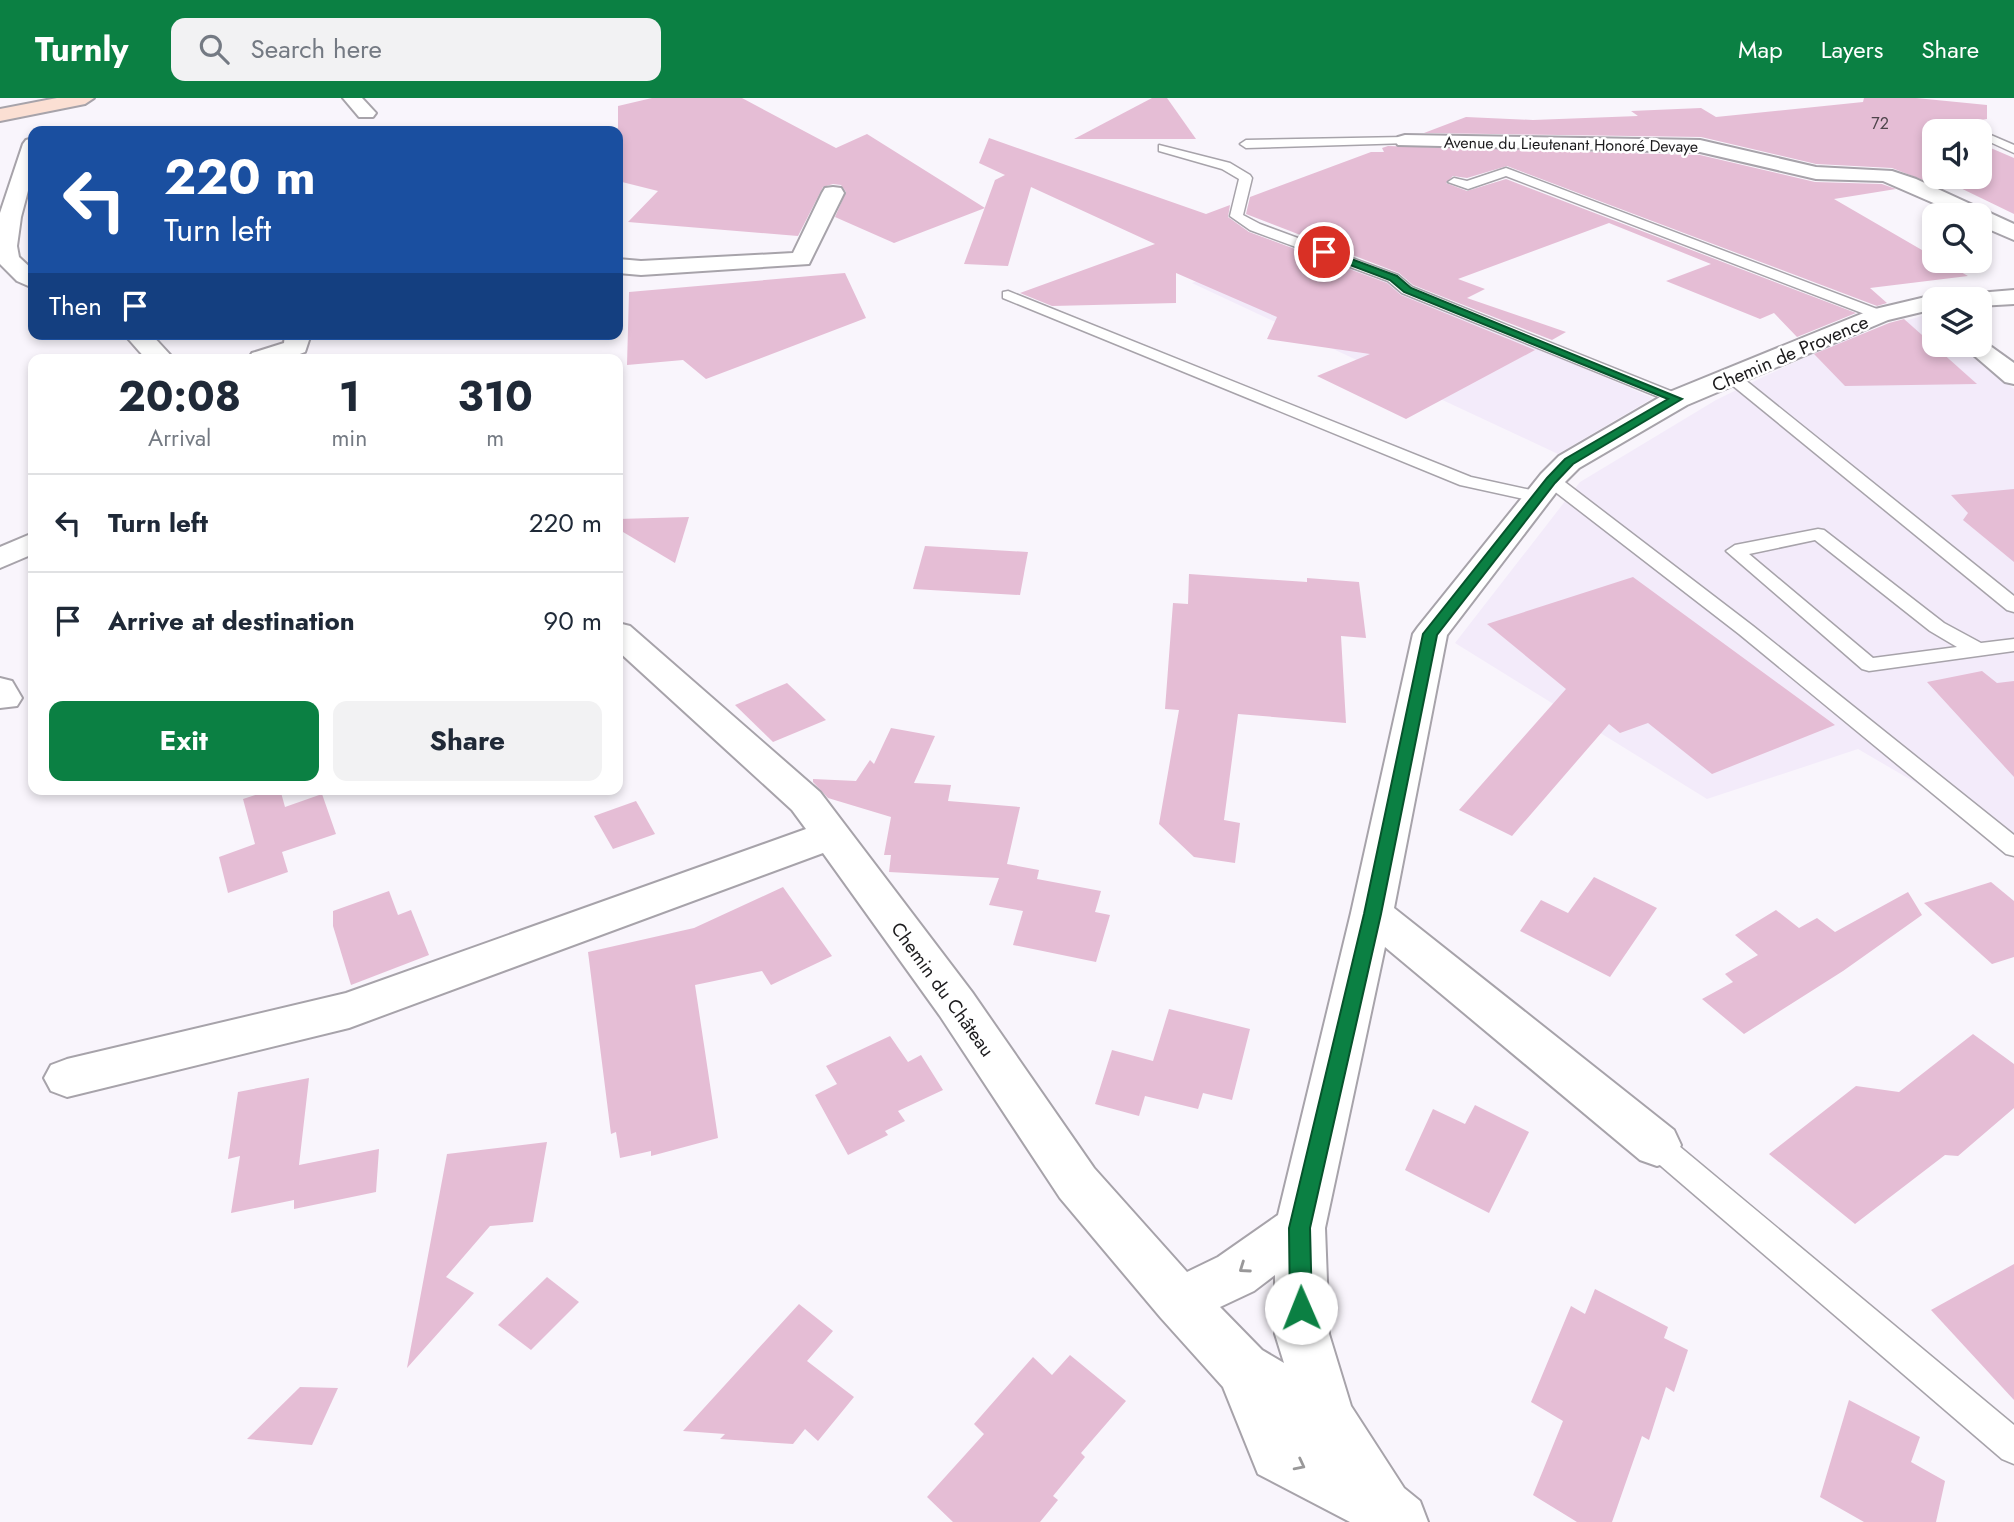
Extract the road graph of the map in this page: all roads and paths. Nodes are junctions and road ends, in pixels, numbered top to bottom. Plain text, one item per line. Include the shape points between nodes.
1 (68, 98) edge
2 (85, 98) edge
3 (352, 98) edge
4 (30, 103) edge
5 (0, 106) edge
6 (366, 113) dead end
7 (0, 115) edge
8 (35, 126) edge
9 (1992, 139) edge
10 (1405, 141) joint
11 (1246, 144) dead end
12 (1163, 148) dead end
13 (2014, 149) edge
14 (28, 155) edge
15 (1454, 182) dead end
16 (832, 194) dead end
17 (1951, 203) edge
18 (1992, 222) edge
19 (2014, 233) edge
20 (623, 266) edge
21 (28, 276) edge
22 (1008, 295) dead end
23 (2014, 297) edge
24 (1992, 298) edge
25 (1922, 307) edge
26 (1880, 315) junction
27 (142, 340) edge
28 (297, 340) edge
29 (156, 354) edge
30 (276, 354) edge
31 (1990, 357) edge
32 (2014, 376) edge
33 (1733, 378) junction
34 (1677, 399) junction
35 (1545, 488) junction
36 (0, 528) edge
37 (28, 540) edge
38 (28, 545) edge
39 (0, 559) edge
40 (2014, 606) edge
41 (623, 638) edge
42 (2014, 645) edge
43 (1978, 650) junction
44 (831, 835) junction
45 (2014, 848) edge
46 (1372, 914) junction
47 (67, 1078) dead end
48 (1657, 1145) joint
49 (1300, 1228) junction
50 (1179, 1301) junction
51 (1243, 1369) junction
52 (1328, 1420) junction
53 (2014, 1447) edge
54 (1391, 1515) edge

1 - 4 main road
2 - 4 main road
3 - 6 street
4 - 5 main road
4 - 7 main road
4 - 8 street
9 - 13 lane
10 - 11 lane
10 - 17 street, Avenue du Lieutenant Honoré Devaye via 1700,146 1816,173 1885,175
12 - 34 lane via 1226,166 1246,178 1236,216 1255,227 1393,278 1407,290
14 - 21 street via 4,241 6,255
15 - 26 lane via 1468,185 1506,172
16 - 20 street via 801,259
18 - 19 street, Avenue du Lieutenant Honoré Devaye
22 - 35 lane via 1466,481
23 - 24 street
25 - 26 street, Chemin de Provence
26 - 33 street, Chemin de Provence
27 - 29 street
28 - 30 street via 296,347
31 - 32 street
33 - 34 street, Chemin de Provence
33 - 40 lane
34 - 35 street, Chemin de Provence via 1569,462
35 - 45 lane via 1746,630
35 - 46 street, Chemin de Provence via 1430,634
36 - 37 street
38 - 39 street
41 - 44 street, Chemin du Château via 806,801
42 - 43 lane
43 - 43 lane via 1869,665 1735,551 1818,534 1937,627
44 - 47 street via 349,1010
44 - 50 street, Chemin du Château via 957,1004 1077,1183
46 - 48 street
46 - 49 street, Chemin de Provence
48 - 53 lane
49 -> 50 street via 1236,1274
49 - 52 street, Chemin de Provence via 1302,1334
50 - 51 street, Chemin du Château
51 - 52 street, Chemin du Château
51 -> 54 street, Chemin du Château via 1278,1454
52 - 54 street, Chemin du Château

